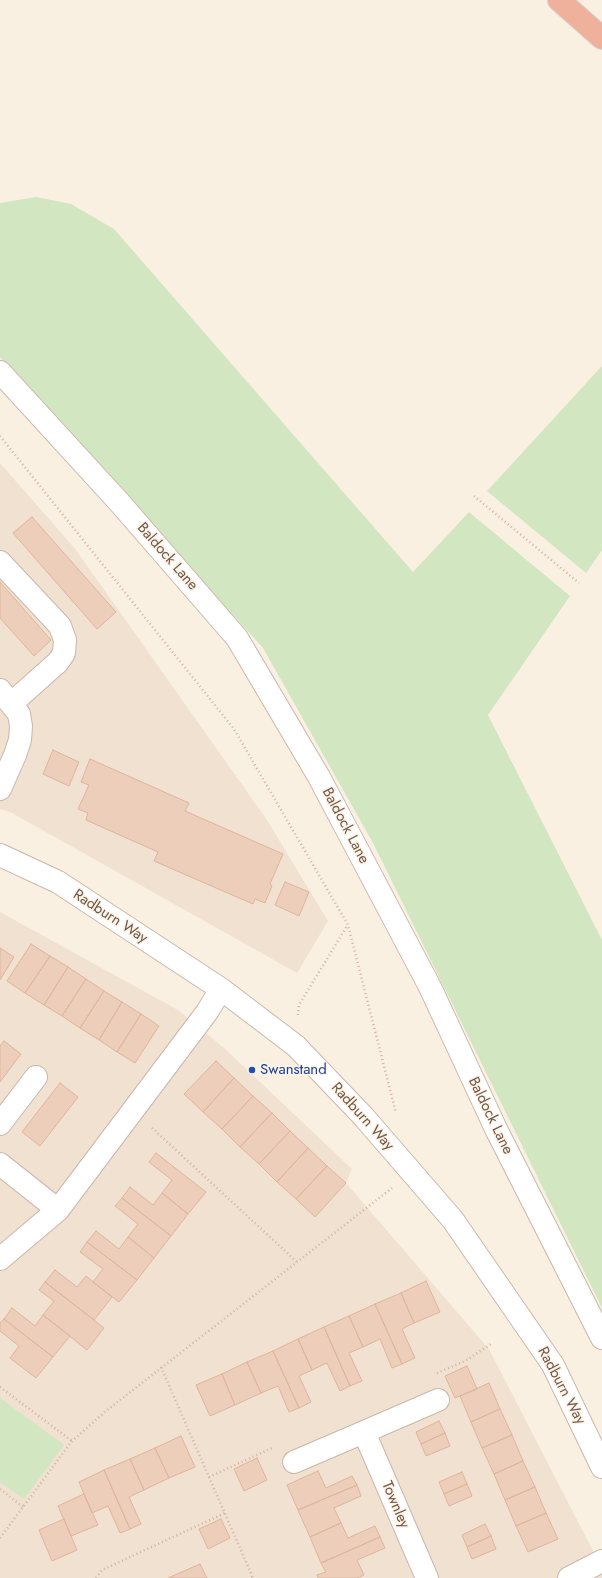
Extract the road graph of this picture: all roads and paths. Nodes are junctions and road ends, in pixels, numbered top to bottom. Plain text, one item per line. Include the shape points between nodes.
1 (560, 0) edge
2 (602, 38) edge
3 (0, 372) edge
4 (0, 436) edge
5 (474, 496) dead end
6 (0, 562) edge
7 (579, 583) dead end
8 (6, 696) edge
9 (0, 789) edge
10 (0, 855) edge
11 (348, 925) junction
12 (220, 989) junction
13 (296, 1046) junction
14 (36, 1077) dead end
15 (133, 1111) junction
16 (398, 1121) dead end
17 (0, 1124) edge
18 (0, 1164) edge
19 (375, 1201) dead end
20 (58, 1210) junction
21 (0, 1259) edge
22 (297, 1262) junction
23 (602, 1338) edge
24 (161, 1367) junction
25 (0, 1387) edge
26 (438, 1400) dead end
27 (364, 1432) junction
28 (72, 1441) junction
29 (294, 1462) dead end
30 (602, 1467) edge
31 (0, 1489) edge
32 (23, 1507) junction
33 (225, 1513) junction
34 (0, 1538) edge
35 (602, 1561) edge
36 (96, 1578) edge
37 (253, 1578) edge
38 (427, 1578) edge
39 (569, 1578) edge

1 - 2 highway
3 - 23 street, Baldock Lane via 119,502 237,638 319,777 430,987 496,1129
4 - 11 path via 234,729
5 - 7 path
6 - 8 street via 60,626 65,640 64,653 58,662
8 - 9 street via 19,714 20,740
10 - 12 street, Radburn Way via 58,882
11 - 13 path via 299,1005
11 - 16 path
12 - 13 street, Radburn Way
12 - 15 street via 207,1012
13 - 30 street, Radburn Way via 363,1116 453,1220 553,1365
14 - 17 street
15 - 20 street
15 - 22 path
18 - 20 street
19 - 22 path
20 - 21 street
22 - 24 path
24 - 28 path
24 - 33 path
25 - 28 path
26 - 27 street
27 - 29 street
27 - 38 street, Townley
28 - 32 path
31 - 32 path
32 - 34 path
33 - 36 path via 102,1570
33 - 37 path
35 - 39 street

